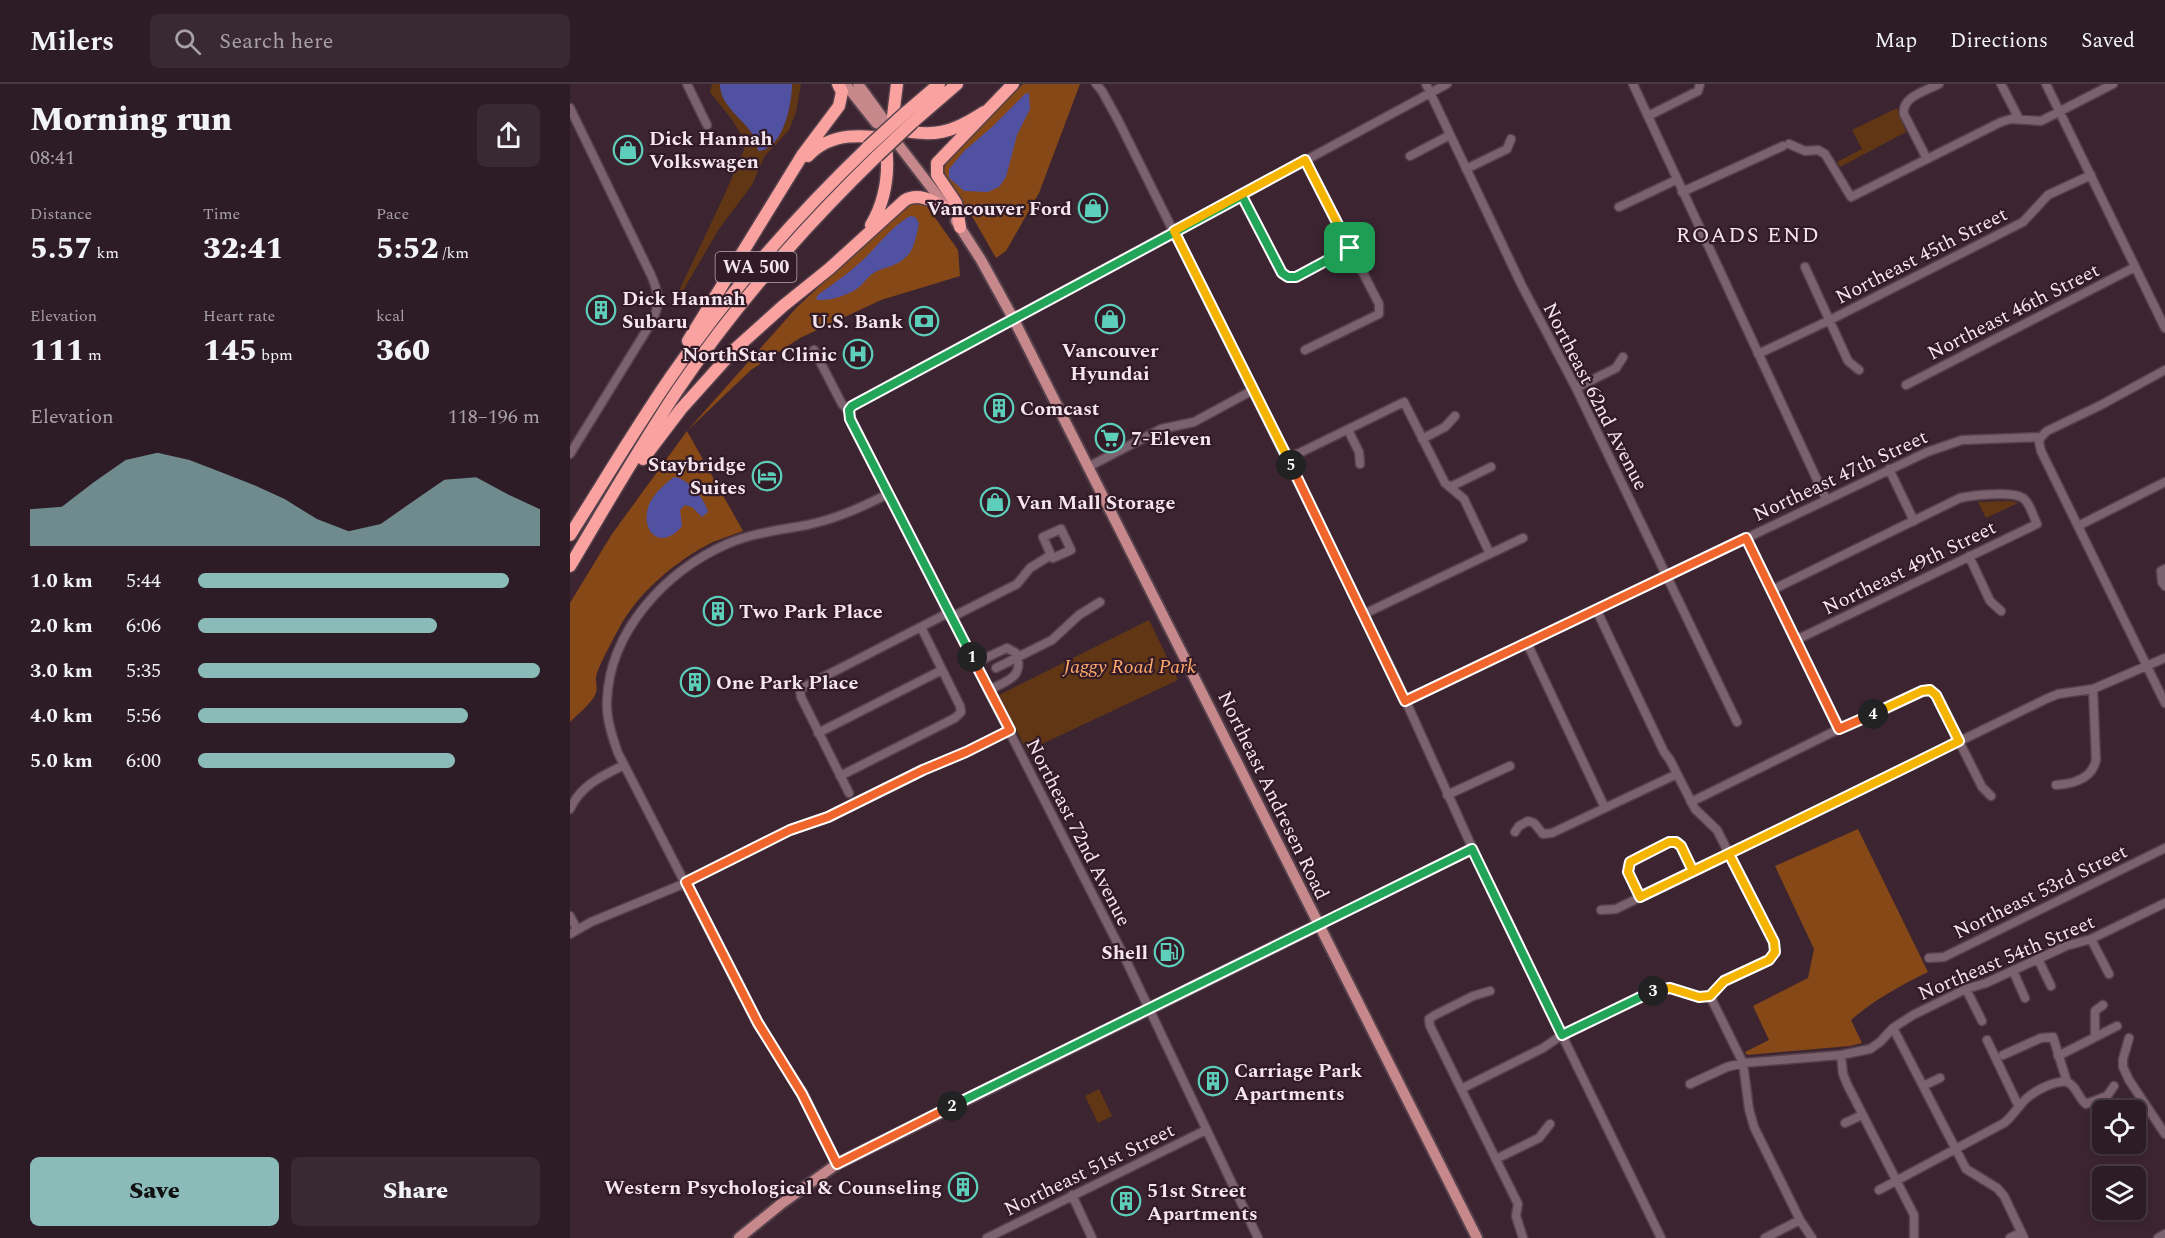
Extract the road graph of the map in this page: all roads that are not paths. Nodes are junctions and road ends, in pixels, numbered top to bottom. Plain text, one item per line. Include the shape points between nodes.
1 (687, 84) edge
2 (838, 84) edge
3 (845, 84) edge
4 (858, 84) edge
5 (897, 84) edge
6 (939, 84) edge
7 (957, 84) edge
8 (1012, 84) edge
9 (1096, 84) edge
10 (1447, 84) edge
11 (1633, 84) edge
12 (1700, 84) edge
13 (1939, 84) edge
14 (2001, 84) edge
15 (2046, 84) edge
16 (2113, 84) edge
17 (1428, 88) edge
18 (570, 108) edge
19 (984, 112) junction
20 (2060, 112) junction
21 (1648, 116) junction
22 (909, 118) junction
23 (2019, 119) junction
24 (707, 125) dead end
25 (889, 133) junction
26 (1450, 135) junction
27 (1511, 139) dead end
28 (872, 152) junction
29 (1410, 156) dead end
30 (1927, 159) junction
31 (1305, 160) junction
32 (1466, 169) junction
33 (792, 175) junction
34 (2091, 175) junction
35 (1676, 180) junction
36 (1682, 192) junction
37 (1242, 196) junction
38 (1619, 207) dead end
39 (947, 209) junction
40 (960, 227) junction
41 (1174, 231) junction
42 (865, 235) junction
43 (1350, 248) junction
44 (1805, 267) dead end
45 (2135, 267) junction
46 (1013, 318) junction
47 (1830, 320) junction
48 (2165, 328) edge
49 (814, 350) dead end
50 (1305, 350) dead end
51 (1758, 354) junction
52 (1623, 357) dead end
53 (1859, 370) dead end
54 (2165, 370) edge
55 (1906, 385) dead end
56 (1576, 388) junction
57 (1253, 390) junction
58 (657, 397) junction
59 (849, 410) junction
60 (1455, 416) dead end
61 (1348, 430) junction
62 (2041, 437) junction
63 (1422, 439) junction
64 (570, 454) edge
65 (1287, 459) junction
66 (1360, 464) dead end
67 (1088, 467) junction
68 (1491, 467) dead end
69 (1889, 469) junction
70 (2165, 482) edge
71 (1450, 487) junction
72 (888, 494) junction
73 (1826, 500) junction
74 (600, 515) junction
75 (1914, 521) junction
76 (2078, 526) junction
77 (570, 535) edge
78 (1523, 538) dead end
79 (1746, 538) junction
80 (1490, 554) junction
81 (1051, 555) dead end
82 (1969, 556) junction
83 (570, 566) edge
84 (2165, 568) edge
85 (1666, 576) junction
86 (2165, 586) edge
87 (1772, 590) junction
88 (1100, 602) dead end
89 (1596, 609) junction
90 (2001, 611) dead end
91 (1364, 614) junction
92 (951, 615) junction
93 (921, 627) junction
94 (1796, 640) junction
95 (1527, 643) junction
96 (1017, 658) junction
97 (2165, 658) edge
98 (975, 663) junction
99 (2147, 667) junction
100 (996, 668) dead end
101 (942, 670) junction
102 (2093, 689) junction
103 (989, 690) junction
104 (1405, 701) junction
105 (2165, 703) edge
106 (1737, 722) dead end
107 (1839, 729) junction
108 (1010, 730) junction
109 (818, 733) junction
110 (1959, 741) junction
111 (624, 765) junction
112 (1510, 766) dead end
113 (1677, 774) junction
114 (840, 776) junction
115 (2056, 785) dead end
116 (849, 793) dead end
117 (1447, 795) junction
118 (1991, 796) dead end
119 (1691, 802) junction
120 (570, 808) edge
121 (1605, 808) junction
122 (1515, 832) dead end
123 (2165, 848) edge
124 (1472, 849) junction
125 (1729, 854) junction
126 (1693, 871) junction
127 (686, 882) junction
128 (1640, 897) junction
129 (2165, 903) edge
130 (1601, 910) dead end
131 (570, 916) edge
132 (1318, 925) junction
133 (573, 932) edge
134 (2091, 939) junction
135 (1929, 958) dead end
136 (2038, 959) junction
137 (2013, 971) junction
138 (2109, 974) dead end
139 (2052, 986) dead end
140 (1966, 989) junction
141 (1490, 991) dead end
142 (1710, 996) junction
143 (2025, 998) dead end
144 (2103, 1005) dead end
145 (1149, 1009) junction
146 (1982, 1021) dead end
147 (2117, 1026) dead end
148 (1893, 1028) junction
149 (1562, 1035) junction
150 (2095, 1037) junction
151 (2129, 1038) dead end
152 (1987, 1040) dead end
153 (1841, 1055) junction
154 (2003, 1055) dead end
155 (2058, 1056) junction
156 (1743, 1063) junction
157 (1940, 1078) dead end
158 (2067, 1082) junction
159 (1690, 1084) dead end
160 (1923, 1086) junction
161 (2114, 1086) dead end
162 (1461, 1089) junction
163 (2019, 1107) junction
164 (1862, 1115) junction
165 (1550, 1124) dead end
166 (1845, 1124) dead end
167 (1206, 1130) junction
168 (2165, 1134) edge
169 (1955, 1150) junction
170 (1496, 1159) junction
171 (837, 1164) junction
172 (1896, 1181) junction
173 (1879, 1190) dead end
174 (1072, 1195) junction
175 (1800, 1220) junction
176 (2165, 1234) edge
177 (2022, 1235) edge
178 (989, 1237) edge
179 (739, 1238) edge
180 (1092, 1238) edge
181 (1258, 1238) edge
182 (1477, 1238) edge
183 (1523, 1238) edge
184 (1661, 1238) edge
185 (1765, 1238) edge
186 (1812, 1238) edge
187 (1914, 1238) edge
188 (2010, 1238) edge
189 (2158, 1238) edge

1 - 24 street
2 - 33 highway via 842,92 840,106
3 - 25 main road, Northeast Andresen Road
4 - 25 main road, Northeast Andresen Road
5 - 25 highway
6 - 22 highway, WA 500
7 - 22 highway, WA 500
8 - 19 highway
9 - 41 street
10 - 17 street
11 - 21 street
12 - 21 street via 1698,91
13 - 30 street via 1906,101 1903,107
14 - 23 street
15 - 20 street
16 - 20 street
17 - 26 street, Northeast 62nd Avenue
17 - 31 street
18 - 64 street via 657,288 659,307
19 - 25 highway via 955,129 938,133
19 - 40 highway via 936,167 939,180 956,203
20 - 23 street via 2041,121
20 - 34 street
21 - 35 street
22 - 28 highway, WA 500, bridge
23 - 30 street via 2001,122
25 - 33 highway via 832,140 812,152
25 - 39 main road, Northeast Andresen Road
25 - 42 highway via 886,187
26 - 29 street
26 - 32 street, Northeast 62nd Avenue
27 - 32 street via 1507,148
28 - 58 highway, WA 500 via 820,195 749,276
28 - 74 highway, WA 500 via 729,320 677,391
30 - 36 street via 1851,197 1825,154 1786,145
31 - 37 street
31 - 43 street
32 - 56 street, Northeast 62nd Avenue
33 - 58 highway
34 - 45 street
34 - 47 street, Northeast 45th Street via 2048,195 2023,222
35 - 36 street
35 - 38 street
36 - 51 street
37 - 41 street
37 - 43 street via 1282,273 1288,277 1296,277
39 - 40 main road, Northeast Andresen Road
39 - 42 highway via 922,197 909,197
40 - 46 main road, Northeast Andresen Road
41 - 46 street
41 - 57 street
42 - 74 highway via 717,368 670,422 615,501
43 - 50 street via 1379,304 1379,314
44 - 47 street
45 - 48 street
45 - 55 street, Northeast 46th Street
46 - 59 street via 855,403
46 - 67 main road, Northeast Andresen Road
47 - 51 street, Northeast 45th Street
47 - 53 street via 1848,361
49 - 59 street, Northeast 72nd Avenue via 842,404
51 - 73 street
52 - 56 street via 1616,368
54 - 62 street, Northeast 47th Street
56 - 85 street, Northeast 62nd Avenue
57 - 65 street
57 - 67 street via 1194,422 1158,431
58 - 77 highway, WA 500
59 - 72 street, Northeast 72nd Avenue
60 - 63 street via 1445,428
61 - 63 street via 1404,402
61 - 65 street
61 - 66 street via 1359,452
62 - 69 street, Northeast 47th Street via 1956,441
62 - 76 street via 2041,451
63 - 71 street
65 - 91 street
67 - 132 main road, Northeast Andresen Road
68 - 71 street
69 - 73 street, Northeast 47th Street
69 - 75 street
70 - 76 street
71 - 80 street via 1464,499
72 - 92 street, Northeast 72nd Avenue
72 - 111 street via 828,520 728,544 680,573 648,603 625,636 613,664 607,701 613,739
73 - 79 street, Northeast 47th Street
74 - 83 highway, WA 500
75 - 82 street, Northeast 49th Street via 1960,498 2008,495 2027,502 2037,524
75 - 87 street
76 - 99 street
78 - 80 street
79 - 85 street, Northeast 47th Street
79 - 87 street
80 - 91 street
81 - 92 street via 1030,568 1017,584
82 - 90 street via 1990,601
82 - 94 street, Northeast 49th Street
84 - 86 street via 2160,575
85 - 89 street, Northeast 47th Street
85 - 106 street, Northeast 62nd Avenue
87 - 94 street
88 - 96 street via 1052,640
89 - 95 street, Northeast 47th Street
89 - 113 street
91 - 104 street
92 - 93 street
92 - 98 street, Northeast 72nd Avenue
93 - 101 street
93 - 109 street via 800,689
94 - 107 street
95 - 104 street, Northeast 47th Street
95 - 121 street
96 - 98 street via 1007,648
96 - 100 street
96 - 103 street via 1015,677
97 - 99 street
98 - 103 street, Northeast 72nd Avenue
99 - 102 street
99 - 105 street
101 - 109 street
101 - 114 street via 961,712
102 - 110 street via 2058,694
102 - 115 street via 2094,769 2084,778
103 - 108 street, Northeast 72nd Avenue
104 - 117 street
107 - 110 street via 1930,690
107 - 119 street
108 - 127 street
108 - 145 street, Northeast 72nd Avenue
109 - 114 street
110 - 118 street via 1982,787
110 - 125 street
111 - 120 street via 581,790
111 - 127 street
112 - 117 street
113 - 119 street
113 - 121 street
114 - 116 street
117 - 124 street
119 - 125 street via 1714,826
121 - 122 street via 1549,835 1542,834 1531,821 1521,824
123 - 135 street, Northeast 53rd Street via 1944,957
124 - 132 street
124 - 149 street
125 - 126 street
125 - 142 street via 1774,942 1775,952 1769,960 1724,981
126 - 128 street
126 - 128 street via 1679,843 1660,846 1628,865
127 - 133 street
127 - 171 street via 758,1023 802,1094
128 - 130 street via 1612,910
129 - 134 street, Northeast 54th Street
131 - 133 street
132 - 145 main road
132 - 182 main road, Northeast Andresen Road
134 - 136 street, Northeast 54th Street
134 - 138 street
136 - 137 street, Northeast 54th Street
136 - 139 street
137 - 140 street, Northeast 54th Street
137 - 143 street
140 - 146 street
140 - 148 street, Northeast 54th Street
141 - 162 street via 1429,1019
142 - 149 street via 1699,997 1670,988 1653,991
142 - 156 street
144 - 150 street via 2095,1011
145 - 167 street, Northeast 72nd Avenue
145 - 171 main road
147 - 150 street
148 - 153 street, Northeast 54th Street via 1870,1049
148 - 160 street
149 - 162 street
149 - 184 street
150 - 155 street
151 - 168 street via 2123,1067
152 - 163 street
153 - 156 street, Northeast 54th Street
153 - 164 street via 1843,1074
154 - 155 street via 2052,1037
155 - 158 street
156 - 159 street, Northeast 54th Street
156 - 175 street via 1754,1127
157 - 160 street
158 - 161 street via 2072,1083 2086,1104 2107,1096
158 - 163 street via 2033,1094
160 - 169 street
162 - 170 street
163 - 169 street via 2004,1123
164 - 166 street
164 - 172 street
165 - 170 street via 1539,1138
167 - 174 street, Northeast 51st Street
167 - 181 street, Northeast 72nd Avenue
169 - 172 street
169 - 177 street via 1966,1169 2004,1196
170 - 183 street via 1518,1204 1516,1216
171 - 179 main road
172 - 173 street
172 - 187 street via 1914,1215
174 - 178 street, Northeast 51st Street
174 - 180 street
175 - 185 street
175 - 186 street
176 - 189 street
177 - 188 street

